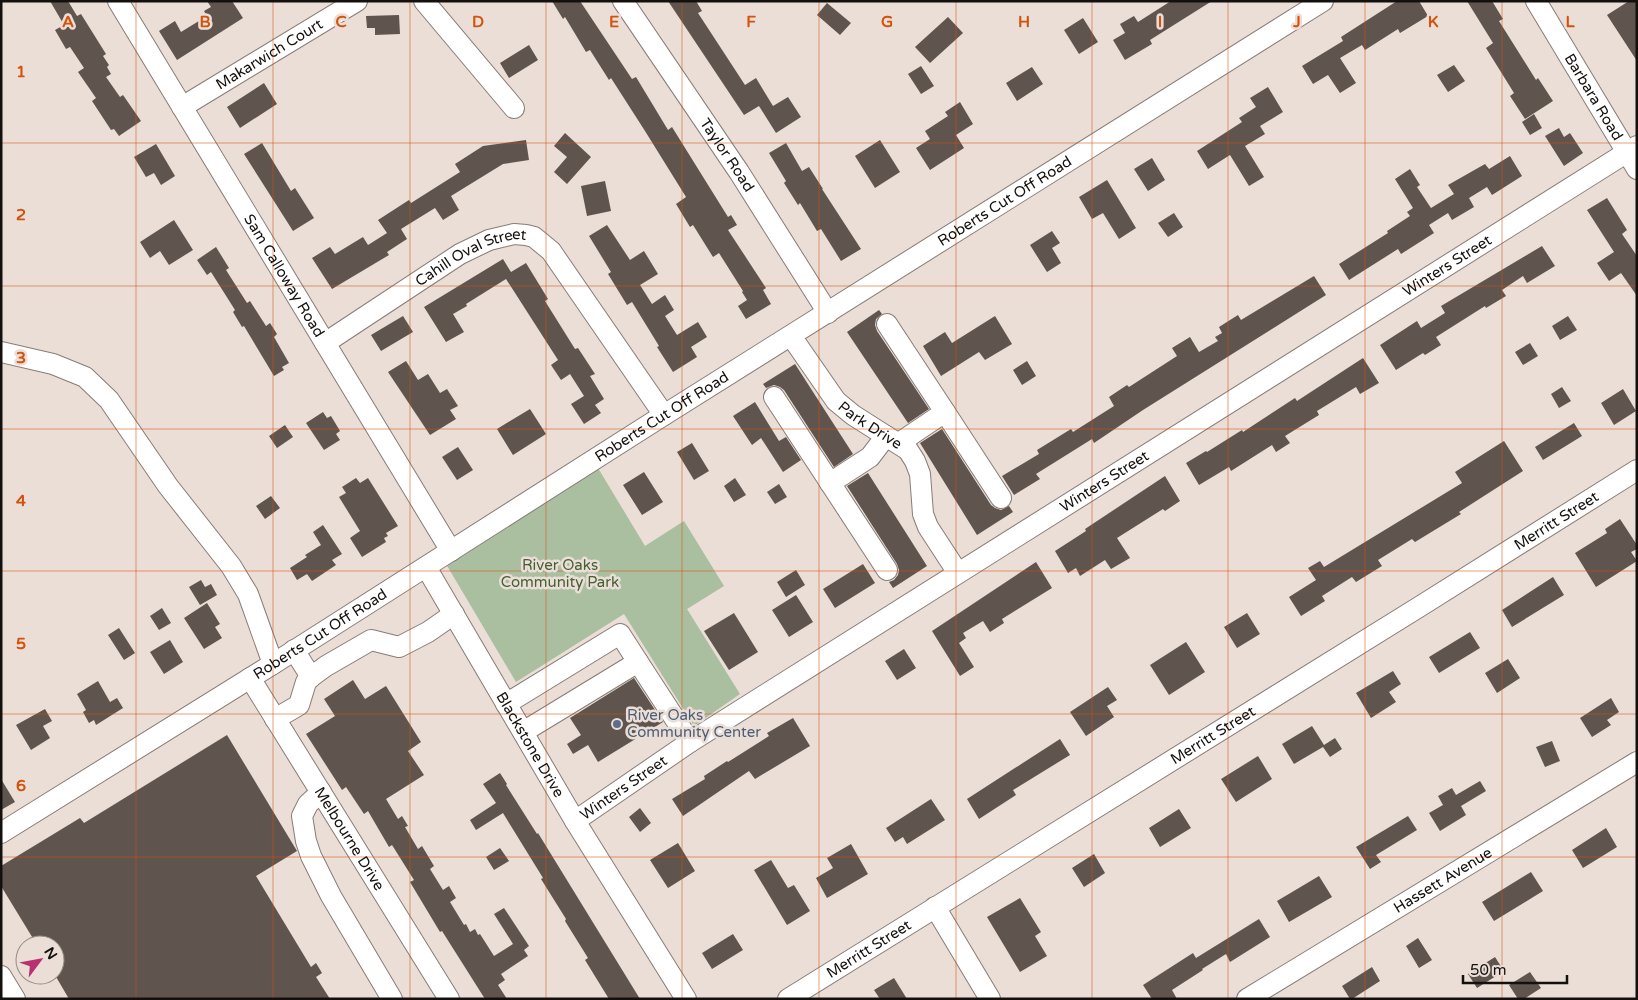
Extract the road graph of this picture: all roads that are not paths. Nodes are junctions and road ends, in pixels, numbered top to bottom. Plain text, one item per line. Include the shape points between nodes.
1 (118, 1) edge
2 (357, 1) edge
3 (424, 1) edge
4 (623, 1) edge
5 (1323, 1) edge
6 (1536, 1) edge
7 (182, 107) junction
8 (514, 108) dead end
9 (1633, 156) edge
10 (828, 313) junction
11 (887, 324) dead end
12 (791, 336) junction
13 (325, 343) junction
14 (1, 352) edge
15 (774, 397) dead end
16 (945, 412) junction
17 (664, 415) junction
18 (892, 439) junction
19 (1637, 470) edge
20 (830, 483) junction
21 (1001, 498) dead end
22 (452, 551) junction
23 (426, 567) junction
24 (887, 570) dead end
25 (958, 573) junction
26 (354, 612) junction
27 (454, 614) junction
28 (371, 640) junction
29 (294, 650) junction
30 (638, 662) junction
31 (273, 664) junction
32 (250, 678) junction
33 (311, 678) junction
34 (506, 704) junction
35 (275, 719) junction
36 (523, 732) junction
37 (690, 742) junction
38 (1637, 762) edge
39 (321, 792) junction
40 (574, 821) junction
41 (1, 833) edge
42 (934, 907) junction
43 (1, 976) edge
44 (15, 999) edge
45 (392, 999) edge
46 (449, 999) edge
47 (686, 999) edge
48 (788, 999) edge
49 (990, 999) edge
50 (1247, 999) edge

1 - 7 street, Sam Calloway Road
2 - 7 street, Makarwich Court
3 - 8 street
4 - 10 street, Taylor Road via 740,172
5 - 10 street, Roberts Cut Off Road
6 - 9 street, Barbara Road
7 - 13 street, Sam Calloway Road
9 - 25 street, Winters Street
10 - 12 street, Roberts Cut Off Road
11 - 16 street
12 - 17 street, Roberts Cut Off Road
12 - 18 street, Park Drive via 836,401
13 - 17 street, Cahill Oval Street via 460,254 489,240 514,234 534,237 551,251
13 - 22 street, Sam Calloway Road
14 - 31 street via 53,364 85,377 109,400 168,486 231,566 248,594
15 - 20 street
16 - 18 street
16 - 21 street
17 - 22 street, Roberts Cut Off Road
18 - 20 street
18 - 25 street, Park Drive via 908,450 915,461 920,474 923,514
19 - 42 street, Merritt Street
20 - 24 street
22 - 23 street, Roberts Cut Off Road
23 - 26 street, Roberts Cut Off Road
23 - 27 street, Blackstone Drive
25 - 37 street, Winters Street
26 - 28 street
26 - 29 street, Roberts Cut Off Road
27 - 28 street via 399,647
27 - 34 street, Blackstone Drive
28 - 33 street
29 - 31 street, Roberts Cut Off Road
29 - 33 street
30 - 34 street via 620,634
30 - 36 street
30 - 37 street
31 - 32 street, Roberts Cut Off Road
32 - 35 street, Melbourne Drive
32 - 41 street, Roberts Cut Off Road
33 - 35 street via 306,682 299,705
34 - 36 street, Blackstone Drive
35 - 39 street, Melbourne Drive
36 - 40 street, Blackstone Drive
37 - 40 street, Winters Street
38 - 50 street, Hassett Avenue
39 - 45 street via 308,804 302,816 311,856
39 - 46 street, Melbourne Drive
40 - 47 street, Blackstone Drive
42 - 48 street, Merritt Street
42 - 49 street
43 - 44 street

